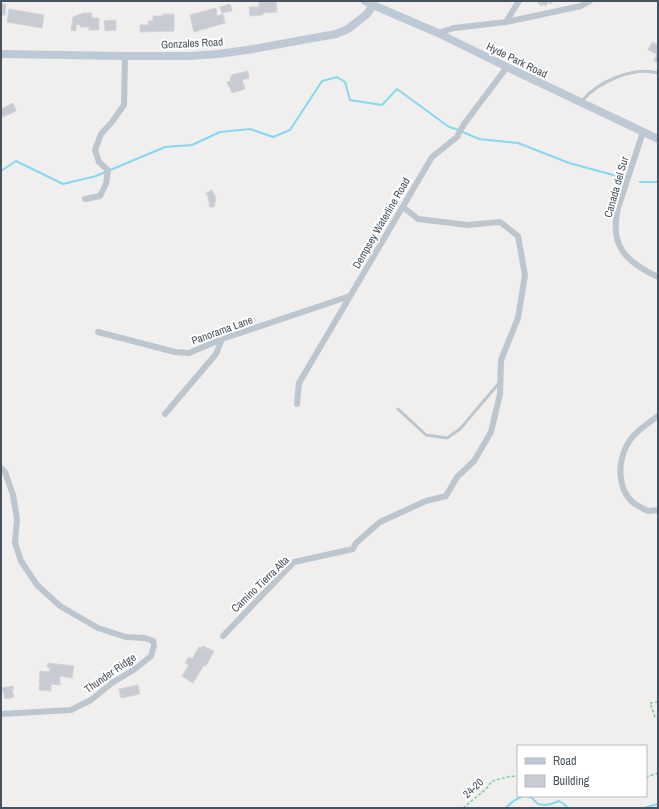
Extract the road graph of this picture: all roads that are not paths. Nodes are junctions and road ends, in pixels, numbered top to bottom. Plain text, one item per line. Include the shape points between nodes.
1 (519, 1) edge
2 (590, 1) edge
3 (369, 3) edge
4 (506, 22) junction
5 (438, 33) junction
6 (1, 54) edge
7 (125, 56) junction
8 (507, 67) junction
9 (658, 74) edge
10 (581, 102) junction
11 (643, 132) junction
12 (658, 139) edge
13 (85, 198) dead end
14 (403, 207) junction
15 (658, 277) edge
16 (350, 296) junction
17 (98, 332) dead end
18 (222, 339) junction
19 (500, 382) junction
20 (297, 404) dead end
21 (398, 409) dead end
22 (165, 414) dead end
23 (658, 416) edge
24 (1, 468) edge
25 (658, 510) edge
26 (223, 636) dead end
27 (1, 714) edge

1 - 4 street
2 - 4 street via 581,6
3 - 5 street, Hyde Park Road
3 - 7 street, Gonzales Road via 367,14 348,29 336,34 218,54
4 - 5 street via 454,28
5 - 8 street, Hyde Park Road
6 - 7 street, Gonzales Road
7 - 13 street via 124,105 101,134 95,150 99,162 108,170 106,184 100,196
8 - 10 street, Hyde Park Road
8 - 14 street, Dempsey Waterline Road via 457,137 432,157
9 - 10 lane via 639,72 618,77 606,82
10 - 11 street, Hyde Park Road
11 - 12 street, Hyde Park Road
11 - 15 street, Canada del Sur via 618,208 616,232 619,244 629,259
14 - 16 street, Dempsey Waterline Road
14 - 19 street, Camino Tierra Alta via 418,219 468,225 500,222 518,236 525,275 518,318 501,360
16 - 18 street, Panorama Lane
16 - 20 street, Dempsey Waterline Road via 299,383
17 - 18 street, Panorama Lane via 175,352 189,353
18 - 22 street via 216,354
19 - 21 lane via 460,429 447,438 426,435
19 - 26 street, Camino Tierra Alta via 500,394 491,432 474,461 457,477 446,496 426,501 380,522 356,543 353,549 294,562
23 - 25 street via 640,429 627,444 620,473 623,489 633,504 648,511
24 - 27 street, Thunder Ridge via 13,495 17,519 15,543 21,561 37,585 60,606 98,628 145,638 153,641 154,646 151,656 135,669 71,710

